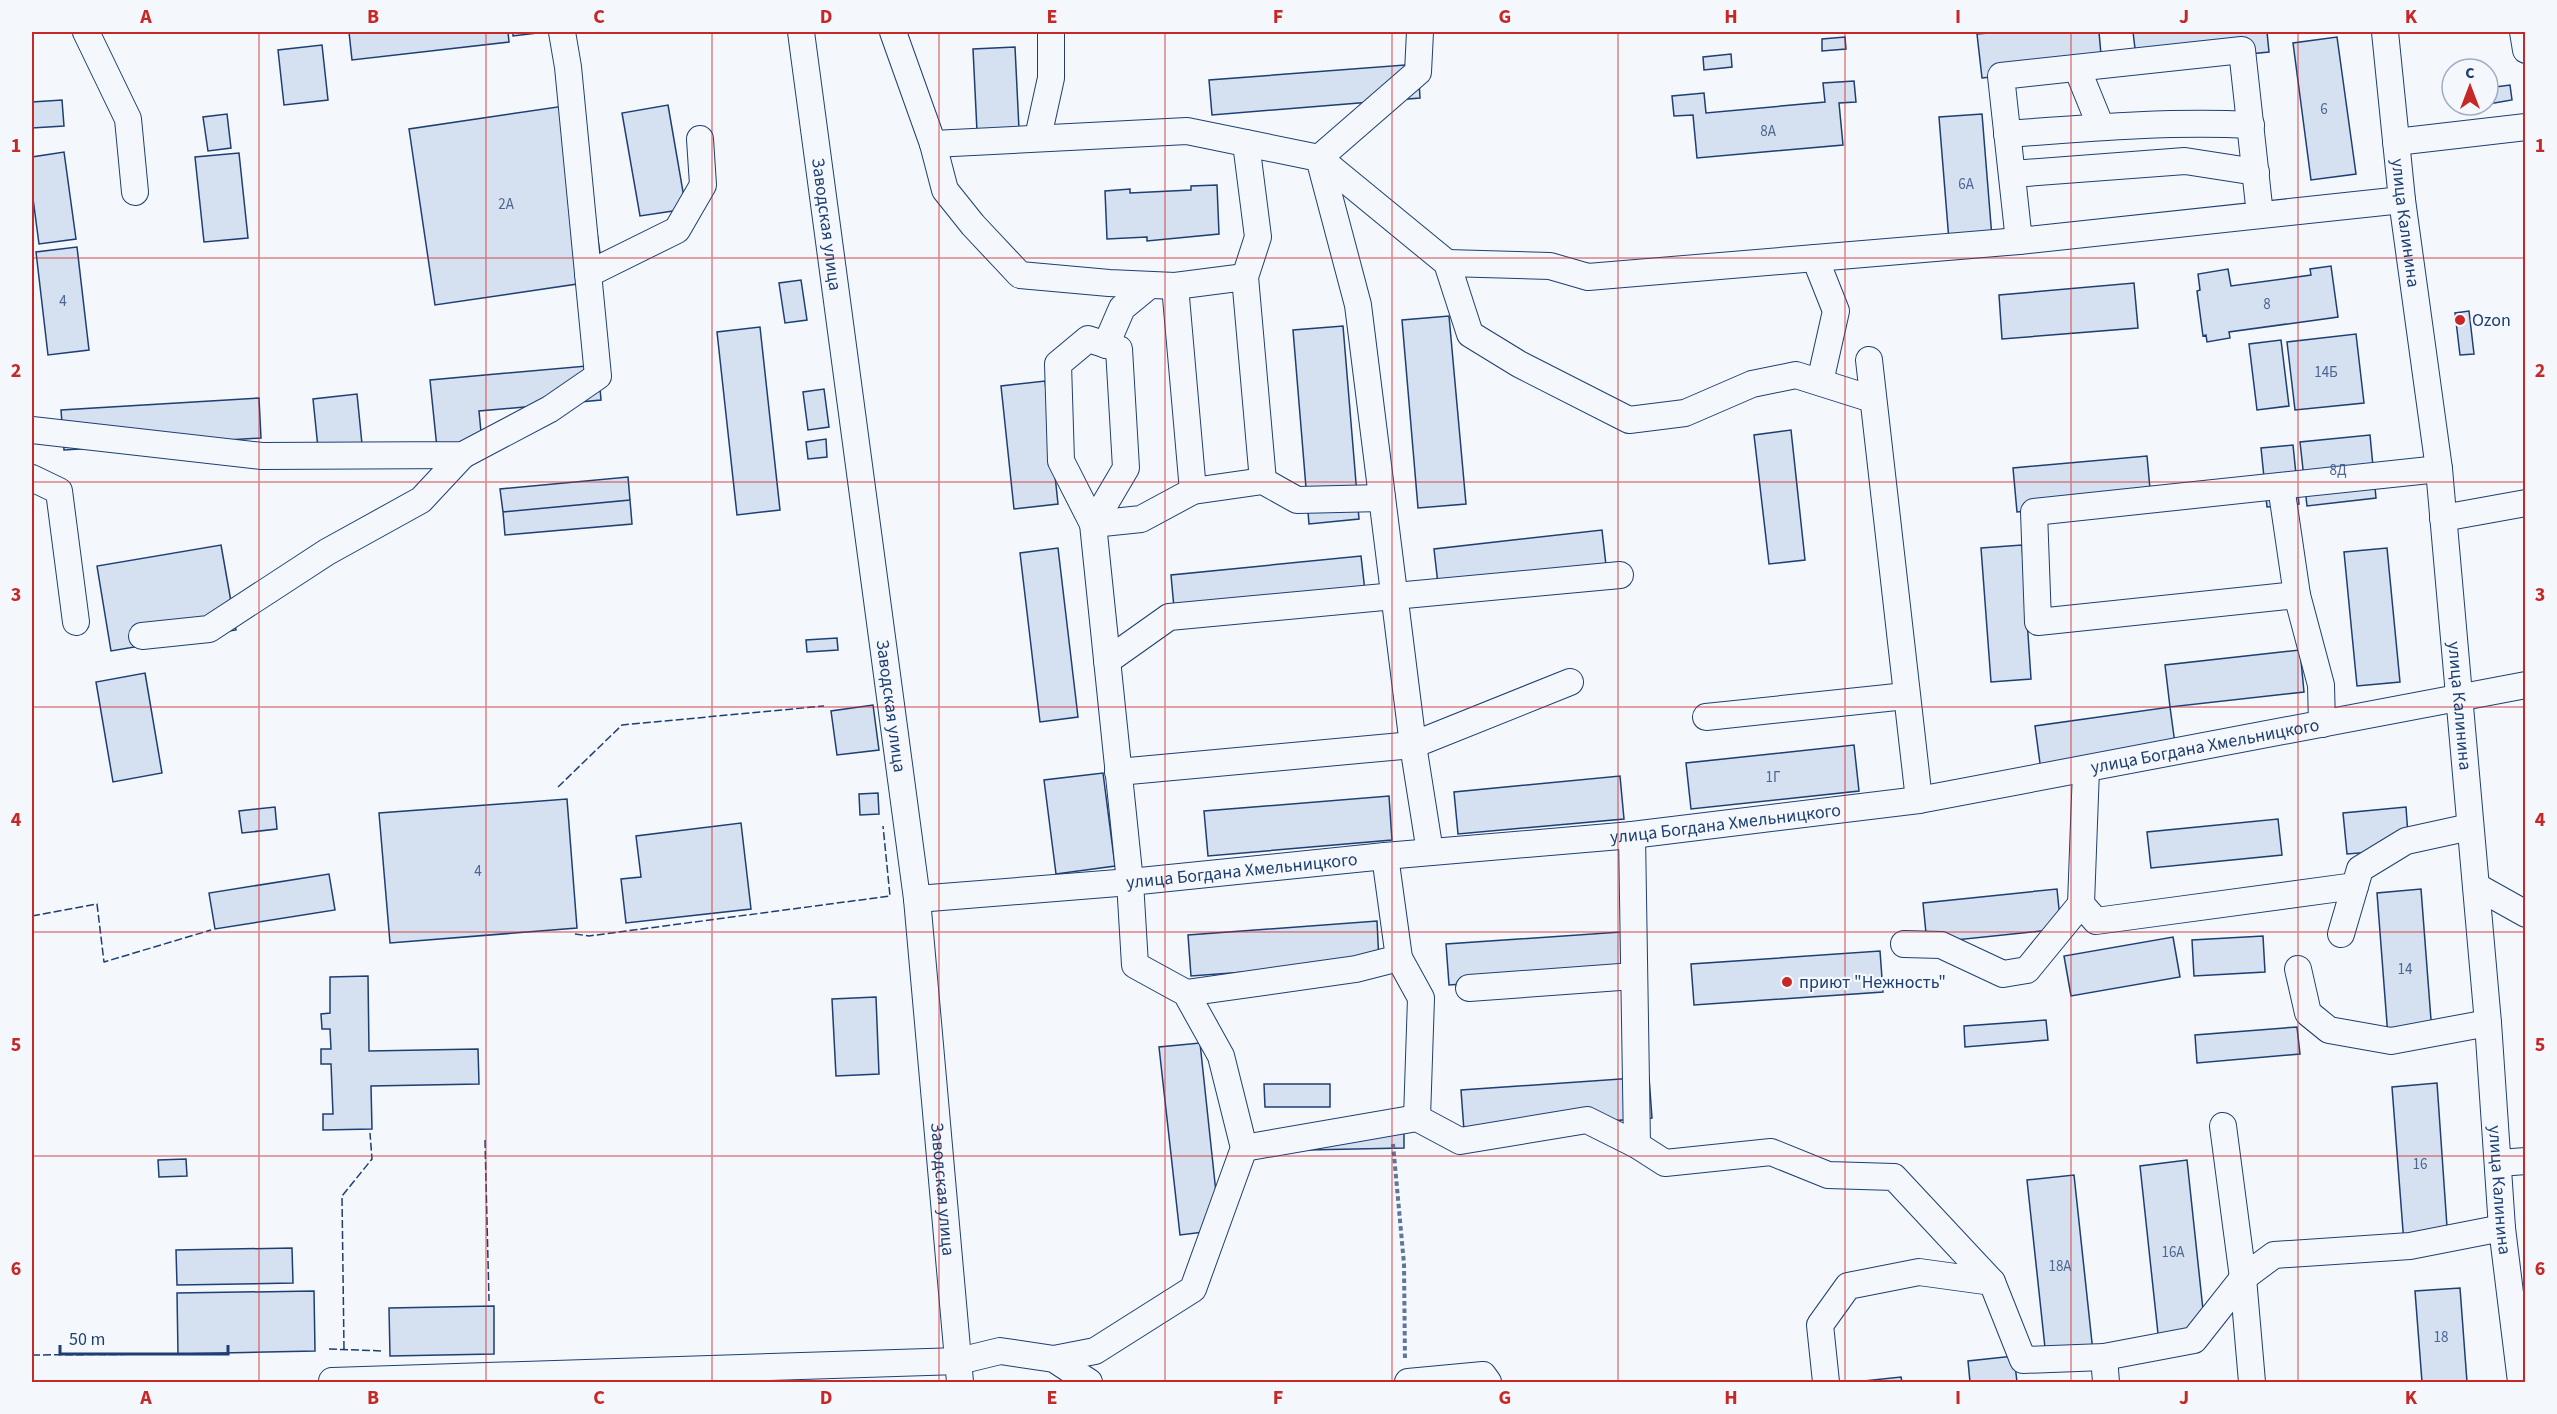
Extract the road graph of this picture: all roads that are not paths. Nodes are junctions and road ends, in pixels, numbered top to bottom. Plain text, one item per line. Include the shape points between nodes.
1 (86, 32) edge
2 (562, 32) edge
3 (801, 32) edge
4 (893, 32) edge
5 (1051, 32) edge
6 (1420, 32) edge
7 (2385, 32) edge
8 (2523, 32) edge
9 (2526, 50) edge
10 (2077, 68) junction
11 (2250, 125) junction
12 (2101, 127) junction
13 (2526, 127) edge
14 (2007, 134) junction
15 (1038, 137) junction
16 (700, 139) dead end
17 (2396, 142) junction
18 (1246, 143) junction
19 (933, 144) junction
20 (1319, 158) junction
21 (2256, 172) junction
22 (2012, 174) junction
23 (135, 192) dead end
24 (2402, 200) junction
25 (2260, 215) junction
26 (2019, 241) junction
27 (1815, 258) junction
28 (1447, 263) junction
29 (588, 274) junction
30 (1245, 277) junction
31 (1150, 285) junction
32 (1175, 286) junction
33 (1106, 345) junction
34 (1869, 360) dead end
35 (1820, 382) junction
36 (1872, 399) junction
37 (32, 430) edge
38 (462, 454) junction
39 (2439, 469) junction
40 (32, 478) edge
41 (1263, 481) junction
42 (2281, 486) junction
43 (1193, 491) junction
44 (1382, 498) junction
45 (2526, 503) edge
46 (2443, 518) junction
47 (1093, 524) junction
48 (1620, 575) dead end
49 (2297, 595) junction
50 (1395, 597) junction
51 (76, 622) dead end
52 (142, 636) dead end
53 (1107, 661) junction
54 (1570, 682) dead end
55 (2526, 685) edge
56 (1906, 696) junction
57 (2460, 698) junction
58 (1706, 717) dead end
59 (2322, 724) junction
60 (1413, 745) junction
61 (2086, 769) junction
62 (1118, 772) junction
63 (1918, 800) junction
64 (2470, 827) junction
65 (1632, 835) junction
66 (1430, 852) junction
67 (1385, 856) junction
68 (1130, 882) junction
69 (2355, 886) junction
70 (2476, 886) junction
71 (917, 899) junction
72 (2081, 904) junction
73 (2526, 914) edge
74 (2341, 934) dead end
75 (1904, 944) dead end
76 (1400, 958) junction
77 (2298, 969) dead end
78 (1634, 976) junction
79 (1469, 988) dead end
80 (1186, 993) junction
81 (2488, 1023) junction
82 (1417, 1118) junction
83 (2223, 1126) dead end
84 (1637, 1145) junction
85 (1244, 1148) junction
86 (2526, 1161) edge
87 (2499, 1163) junction
88 (2502, 1228) junction
89 (2243, 1278) junction
90 (1992, 1282) junction
91 (2104, 1357) junction
92 (1054, 1359) junction
93 (959, 1372) edge
94 (1406, 1377) edge
95 (332, 1381) edge
96 (2521, 1382) edge
97 (2526, 1382) edge
98 (1089, 1383) edge
99 (1488, 1383) edge
100 (1826, 1383) edge
101 (2106, 1383) edge
102 (2252, 1383) edge

1 - 23 street via 128,119
2 - 29 street
3 - 71 street, Заводская улица
4 - 19 street
5 - 15 street via 1051,78
6 - 20 street via 1418,72
7 - 17 street, улица Калинина
8 - 9 street
10 - 11 street via 2242,50
10 - 12 street
10 - 14 street via 2001,76
11 - 12 street
11 - 21 street
12 - 14 street
13 - 17 street
14 - 22 street
15 - 18 street via 1187,130
15 - 19 street
16 - 29 street via 703,185 676,230
17 - 24 street, улица Калинина
18 - 20 street
18 - 30 street via 1258,237
19 - 31 street via 945,190 1020,275
20 - 28 street
20 - 44 street via 1358,305
21 - 22 street via 2185,160
21 - 25 street
22 - 26 street
24 - 25 street
24 - 39 street, улица Калинина
25 - 26 street
26 - 27 street
27 - 28 street via 1588,277 1550,266
27 - 35 street via 1836,312
28 - 35 street via 1470,334 1519,364 1629,420 1685,413 1752,384 1796,375
29 - 38 street via 598,376 550,409
30 - 32 street
30 - 41 street
31 - 32 street
31 - 33 street via 1122,308
32 - 43 street
33 - 47 street via 1119,349 1126,468
33 - 47 street via 1088,339 1058,364 1061,461
34 - 36 street
35 - 36 street
36 - 56 street
37 - 38 street via 262,456
38 - 52 street via 421,500 327,552 209,629
39 - 42 street
39 - 46 street, улица Калинина
40 - 51 street via 58,491
41 - 43 street
41 - 44 street via 1297,500
42 - 49 street
42 - 49 street via 2034,512 2038,622
43 - 47 street via 1141,519
44 - 50 street
45 - 46 street
46 - 57 street, улица Калинина
47 - 53 street
48 - 50 street
49 - 59 street via 2321,685
50 - 53 street via 1169,617
50 - 60 street
53 - 62 street
54 - 60 street
55 - 57 street, улица Богдана Хмельницкого
56 - 58 street
56 - 63 street
57 - 59 street, улица Богдана Хмельницкого
57 - 64 street, улица Калинина
59 - 61 street, улица Богдана Хмельницкого
60 - 62 street
60 - 66 street
61 - 63 street, улица Богдана Хмельницкого
61 - 72 street
62 - 68 street
63 - 65 street, улица Богдана Хмельницкого
64 - 69 street via 2406,841 2360,869
64 - 70 street, улица Калинина
65 - 66 street, улица Богдана Хмельницкого
65 - 78 street
66 - 67 street, улица Богдана Хмельницкого
67 - 68 street, улица Богдана Хмельницкого
67 - 76 street
68 - 71 street, улица Богдана Хмельницкого
68 - 80 street via 1135,965
69 - 72 street via 2096,921
69 - 74 street
70 - 73 street
70 - 81 street, улица Калинина
71 - 93 street, Заводская улица
72 - 75 street via 2027,970 2003,974 1941,945
76 - 80 street via 1356,969
76 - 82 street via 1421,998
77 - 81 street via 2308,1013 2329,1030 2391,1041
78 - 79 street
78 - 84 street
80 - 85 street via 1221,1056
81 - 87 street, улица Калинина
82 - 84 street via 1460,1141 1587,1120
82 - 85 street
83 - 89 street
84 - 90 street via 1665,1162 1771,1152 1828,1175 1894,1177
85 - 92 street via 1193,1289 1095,1351
86 - 87 street
87 - 88 street, улица Калинина
88 - 89 street via 2410,1246 2274,1255
88 - 96 street, улица Калинина
89 - 91 street via 2194,1340
89 - 102 street
90 - 91 street via 2023,1360
90 - 100 street via 1919,1272 1848,1286 1820,1325
91 - 101 street
92 - 93 street via 1000,1351
92 - 98 street
93 - 95 street
94 - 99 street via 1483,1375
96 - 97 street

